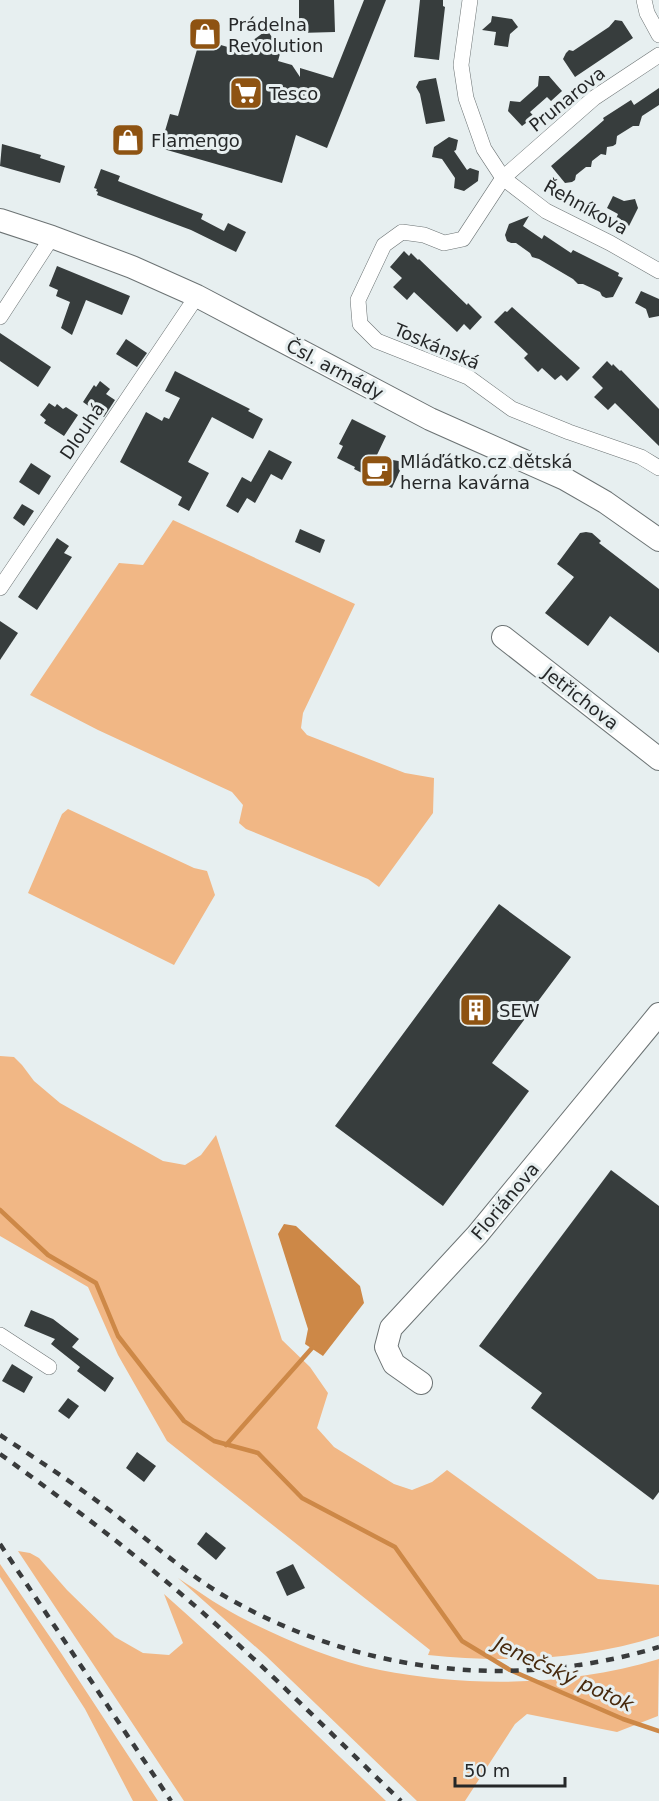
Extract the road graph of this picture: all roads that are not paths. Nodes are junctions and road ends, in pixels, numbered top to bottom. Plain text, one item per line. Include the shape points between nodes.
1 (470, 0) edge
2 (644, 0) edge
3 (659, 35) edge
4 (659, 55) edge
5 (503, 178) junction
6 (0, 220) edge
7 (52, 237) junction
8 (659, 271) edge
9 (197, 296) junction
10 (0, 317) edge
11 (659, 468) edge
12 (659, 540) edge
13 (0, 588) edge
14 (503, 638) dead end
15 (659, 759) edge
16 (659, 1014) edge
17 (0, 1335) edge
18 (49, 1367) dead end
19 (421, 1383) dead end

1 - 5 street, Řehníkova via 461,65 466,98 484,149
2 - 3 street
4 - 5 street, Prunarova via 594,98
5 - 8 street, Řehníkova via 546,212
5 - 11 street, Toskánská via 463,239 444,243 402,232 384,245 357,300 360,324 377,341 468,377 512,409
6 - 7 main road, Čsl. armády
7 - 9 main road, Čsl. armády
7 - 10 street
9 - 12 main road, Čsl. armády via 430,419 565,480
9 - 13 street, Dlouhá
14 - 15 main road, Jetřichova
16 - 19 main road, Floriánova via 477,1235 391,1328 386,1347 394,1364
17 - 18 street

